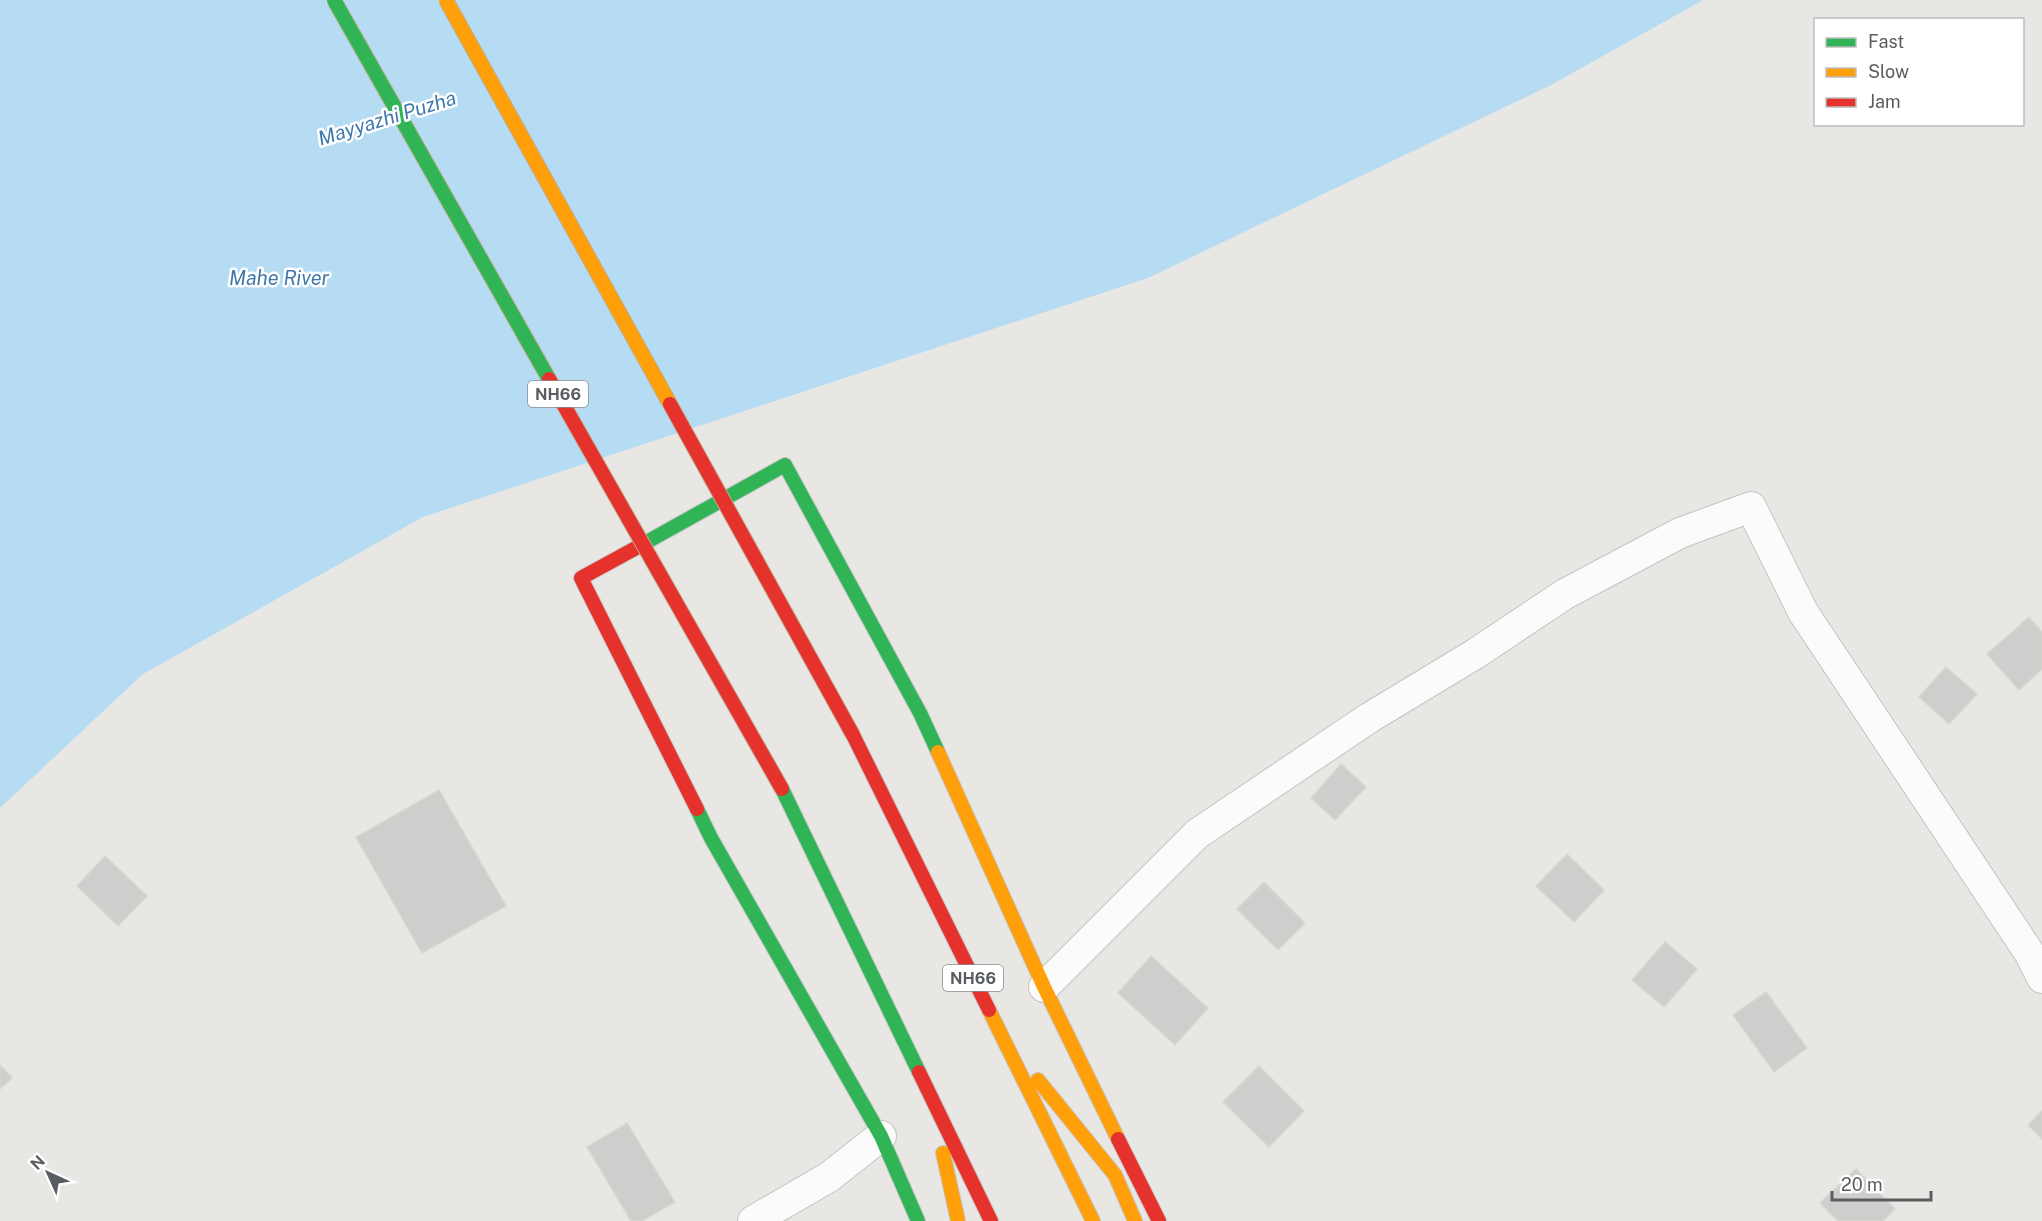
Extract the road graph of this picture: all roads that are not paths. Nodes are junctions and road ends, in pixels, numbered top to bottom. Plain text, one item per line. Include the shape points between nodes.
1 (334, 0) edge
2 (446, 0) edge
3 (2042, 978) edge
4 (1044, 987) junction
5 (999, 1031) junction
6 (930, 1096) junction
7 (881, 1136) junction
8 (753, 1221) edge
9 (918, 1221) edge
10 (958, 1221) edge
11 (991, 1221) edge
12 (1093, 1221) edge
13 (1136, 1221) edge
14 (1159, 1221) edge

1 - 6 main road, NH66, bridge via 782,789
2 - 5 main road, NH66, bridge via 854,735
3 - 4 street via 2030,954 1803,612 1751,507 1680,533 1564,594 1197,834
4 - 7 main road via 920,713 785,465 581,578 711,838
4 - 14 main road
5 - 12 main road, NH66
5 - 13 main road via 1115,1175
6 - 10 main road
6 - 11 main road, NH66
7 - 8 street via 829,1177
7 - 9 main road

